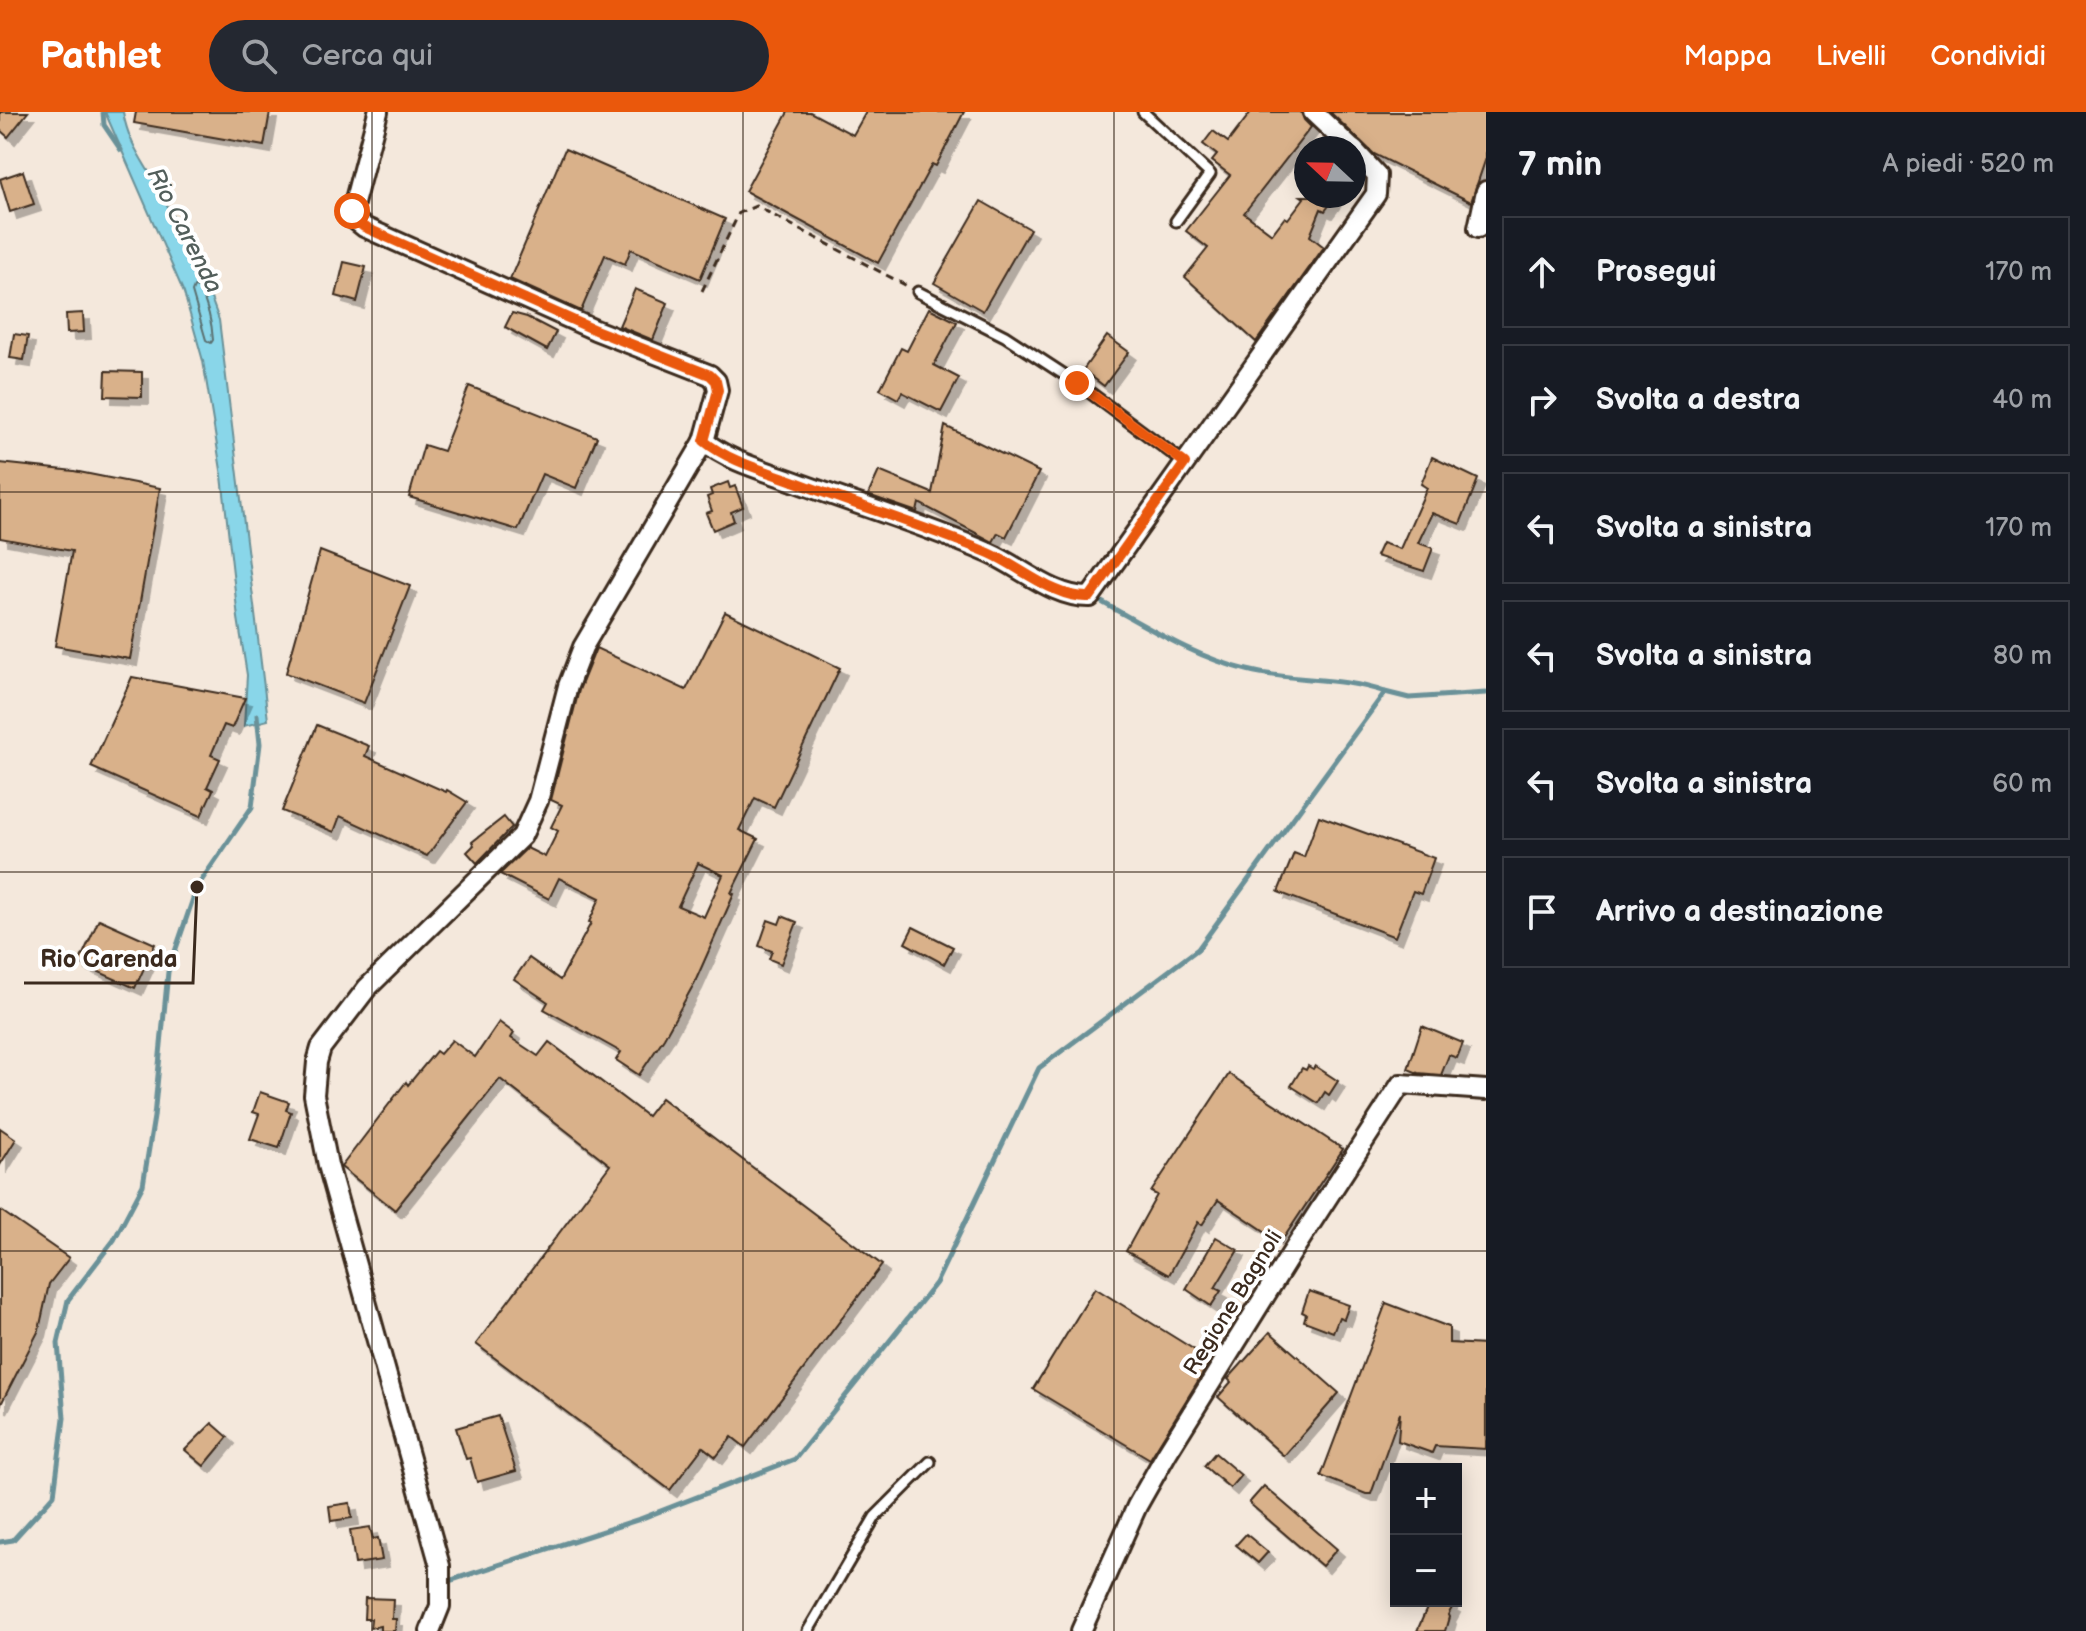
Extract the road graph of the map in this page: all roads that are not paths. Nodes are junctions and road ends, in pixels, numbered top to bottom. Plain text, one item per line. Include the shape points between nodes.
1 (378, 112) edge
2 (1143, 112) edge
3 (1313, 112) edge
4 (1339, 136) edge
5 (1366, 163) edge
6 (1486, 191) edge
7 (1176, 221) dead end
8 (1478, 228) dead end
9 (918, 292) road end
10 (704, 441) junction
11 (1185, 463) junction
12 (1486, 1090) edge
13 (930, 1462) dead end
14 (430, 1631) edge
15 (808, 1631) edge
16 (1081, 1631) edge

1 - 10 street via 354,219 595,330 710,375 718,390
2 - 7 lane via 1210,174
3 - 4 street
5 - 11 street via 1377,175 1376,194
6 - 8 street
9 - 11 lane via 1005,336
10 - 11 street via 765,471 960,541 1079,597 1090,597
10 - 14 street via 583,647 538,801 522,836 367,988 321,1048 317,1062 314,1095 328,1165 440,1566 440,1606
12 - 16 street, Regione Bagnoli via 1401,1084 1167,1453
13 - 15 lane via 875,1517

